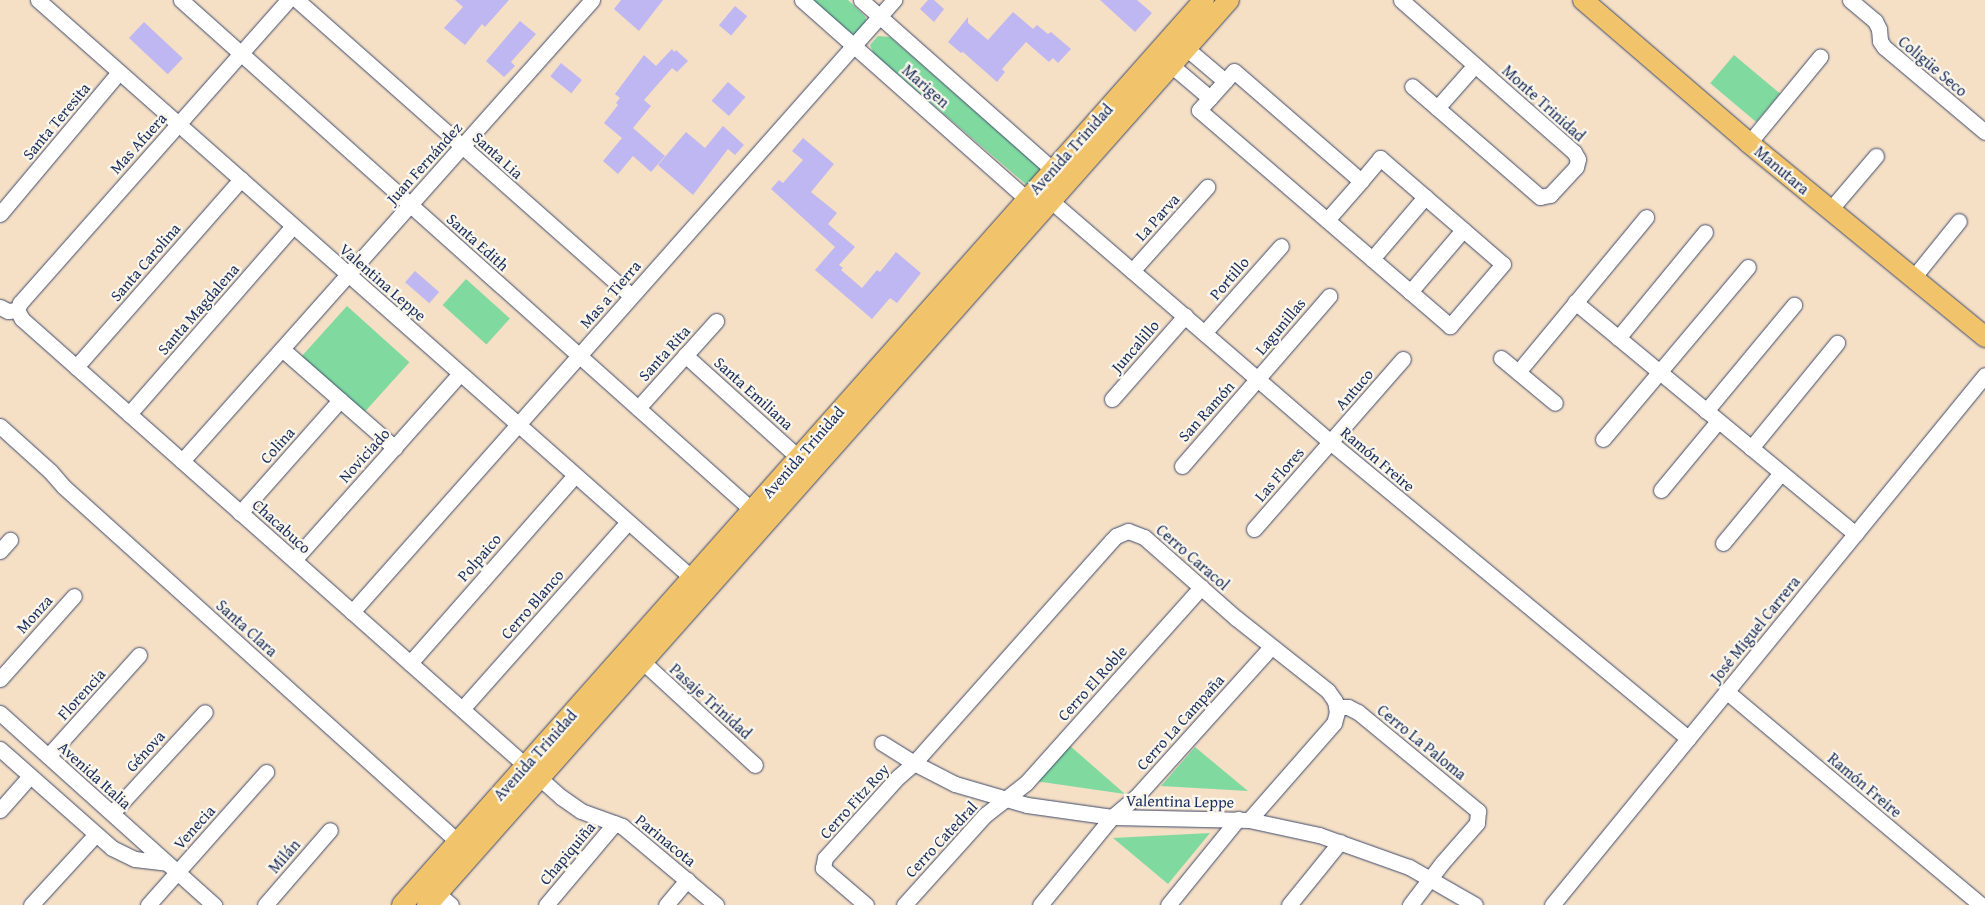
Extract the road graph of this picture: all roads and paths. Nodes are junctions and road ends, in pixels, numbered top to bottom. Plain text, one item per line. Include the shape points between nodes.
1 (38, 0) edge
2 (182, 0) edge
3 (288, 0) edge
4 (297, 0) edge
5 (592, 0) edge
6 (802, 0) edge
7 (861, 0) edge
8 (894, 0) edge
9 (1204, 0) edge
10 (1228, 0) edge
11 (1402, 0) edge
12 (1850, 0) edge
13 (1588, 2) edge
14 (880, 16) junction
15 (854, 46) junction
16 (1186, 48) junction
17 (241, 53) junction
18 (1820, 57) dead end
19 (1171, 65) junction
20 (1475, 65) junction
21 (119, 72) junction
22 (1225, 81) junction
23 (1412, 86) dead end
24 (1210, 98) junction
25 (1437, 108) junction
26 (178, 124) junction
27 (1985, 132) edge
28 (1749, 142) junction
29 (462, 146) junction
30 (1876, 156) dead end
31 (1053, 170) junction
32 (241, 180) junction
33 (1361, 181) junction
34 (1207, 187) dead end
35 (1426, 197) junction
36 (1027, 199) junction
37 (1050, 200) junction
38 (410, 204) junction
39 (1830, 210) junction
40 (0, 214) edge
41 (1646, 217) dead end
42 (1327, 220) junction
43 (1959, 221) dead end
44 (293, 226) junction
45 (1464, 230) junction
46 (1705, 232) dead end
47 (1281, 246) dead end
48 (1372, 259) junction
49 (1748, 267) dead end
50 (1132, 271) junction
51 (348, 274) junction
52 (1913, 278) junction
53 (1410, 292) junction
54 (631, 296) junction
55 (1329, 296) dead end
56 (1575, 302) junction
57 (1794, 305) dead end
58 (0, 307) edge
59 (17, 310) junction
60 (1185, 316) junction
61 (716, 321) dead end
62 (1204, 333) junction
63 (1985, 337) edge
64 (1618, 338) junction
65 (1837, 343) dead end
66 (282, 349) junction
67 (580, 355) junction
68 (685, 355) junction
69 (1501, 358) dead end
70 (1403, 359) dead end
71 (76, 367) junction
72 (1518, 372) junction
73 (1660, 372) junction
74 (460, 374) junction
75 (1985, 375) edge
76 (1258, 380) junction
77 (1112, 399) dead end
78 (340, 400) junction
79 (1555, 403) dead end
80 (638, 408) junction
81 (1706, 411) junction
82 (129, 414) junction
83 (1718, 421) junction
84 (518, 424) junction
85 (0, 426) edge
86 (1604, 440) dead end
87 (1330, 442) junction
88 (394, 448) junction
89 (1751, 448) junction
90 (798, 457) junction
91 (182, 461) junction
92 (1182, 466) dead end
93 (1781, 473) junction
94 (575, 475) junction
95 (1661, 490) dead end
96 (752, 510) junction
97 (240, 513) junction
98 (628, 522) junction
99 (1254, 529) dead end
100 (1855, 534) junction
101 (1723, 543) dead end
102 (294, 560) junction
103 (699, 584) junction
104 (1201, 587) junction
105 (74, 596) dead end
106 (352, 612) junction
107 (1271, 647) junction
108 (139, 655) dead end
109 (643, 662) junction
110 (410, 663) junction
111 (0, 679) edge
112 (1726, 691) junction
113 (1337, 706) junction
114 (462, 709) junction
115 (205, 712) dead end
116 (0, 713) edge
117 (1688, 738) junction
118 (882, 743) dead end
119 (0, 749) edge
120 (48, 756) junction
121 (914, 763) junction
122 (755, 765) dead end
123 (266, 772) dead end
124 (533, 772) junction
125 (30, 776) junction
126 (1005, 799) junction
127 (0, 810) edge
128 (112, 813) junction
129 (1112, 817) junction
130 (1243, 820) junction
131 (615, 823) junction
132 (330, 830) dead end
133 (96, 834) junction
134 (1340, 842) junction
135 (465, 848) junction
136 (172, 868) junction
137 (1432, 879) junction
138 (687, 880) junction
139 (435, 896) edge
140 (31, 905) edge
141 (148, 905) edge
142 (214, 905) edge
143 (265, 905) edge
144 (402, 905) edge
145 (546, 905) edge
146 (666, 905) edge
147 (716, 905) edge
148 (866, 905) edge
149 (904, 905) edge
150 (1040, 905) edge
151 (1168, 905) edge
152 (1289, 905) edge
153 (1410, 905) edge
154 (1475, 905) edge
155 (1552, 905) edge
156 (1981, 905) edge

1 - 21 street, Valentina Leppe
2 - 17 street, Santa Edith
3 - 17 street, Mas Afuera
4 - 29 street, Santa Lia
5 - 29 street, Juan Fernández
6 - 15 street, Marigen
7 - 14 street, Marigen
8 - 14 street, Mas a Tierra
9 - 31 main road, Avenida Trinidad
10 - 16 main road, Avenida Trinidad
11 - 20 street, Monte Trinidad
12 - 27 street, Coligüe Seco via 1875,21 1884,47
13 - 28 main road, Manutara
14 - 15 street, Mas a Tierra
14 - 31 street, Marigen
15 - 36 street, Marigen
15 - 54 street, Mas a Tierra
16 - 19 main road, Avenida Trinidad
16 - 22 street
17 - 26 street, Mas Afuera
17 - 38 street, Santa Edith
18 - 28 street
19 - 24 street
19 - 37 main road, Avenida Trinidad
20 - 25 street
20 - 25 street, Monte Trinidad via 1574,152 1578,159 1576,167 1550,195 1540,197
21 - 26 street, Valentina Leppe
21 - 40 street, Santa Teresita
22 - 24 street
22 - 33 street via 1234,71
23 - 25 street, Monte Trinidad
24 - 42 street via 1200,110
26 - 32 street, Valentina Leppe
26 - 59 street, Mas Afuera
28 - 39 main road, Manutara
29 - 38 street, Juan Fernández
29 - 54 street, Santa Lia
30 - 39 street
31 - 36 main road, Avenida Trinidad
31 - 37 street
32 - 44 street, Valentina Leppe
32 - 71 street, Santa Carolina
33 - 35 street via 1380,158
33 - 42 street
34 - 50 street, La Parva
35 - 45 street
35 - 48 street
36 - 37 street
36 - 90 main road, Avenida Trinidad
37 - 50 street, Ramón Freire
37 - 103 main road, Avenida Trinidad
38 - 51 street, Juan Fernández
38 - 67 street, Santa Edith
39 - 52 main road, Manutara
41 - 56 street
42 - 48 street
43 - 52 street
44 - 51 street, Valentina Leppe
44 - 82 street, Santa Magdalena
45 - 53 street
45 - 53 street via 1503,264 1450,326
46 - 64 street
47 - 62 street, Portillo
48 - 53 street
49 - 73 street
50 - 60 street, Ramón Freire
51 - 66 street, Juan Fernández
51 - 74 street, Valentina Leppe
52 - 63 main road, Manutara
54 - 67 street, Mas a Tierra
55 - 76 street, Lagunillas
56 - 64 street
56 - 72 street
57 - 81 street
58 - 59 street via 8,311
59 - 71 street, Chacabuco via 22,319
60 - 62 street, Ramón Freire
60 - 77 street, Juncalillo
61 - 68 street, Santa Rita
62 - 76 street, Ramón Freire
64 - 73 street
65 - 89 street
66 - 78 street
66 - 91 street, Juan Fernández
67 - 80 street, Santa Edith
67 - 84 street, Mas a Tierra
68 - 80 street, Santa Rita
68 - 90 street, Santa Emiliana
69 - 72 street
70 - 87 street, Antuco
71 - 82 street, Chacabuco
72 - 79 street
73 - 81 street
73 - 86 street
74 - 84 street, Valentina Leppe
74 - 88 street, Noviciado
75 - 100 street, José Miguel Carrera
76 - 87 street, Ramón Freire
76 - 92 street, San Ramón
78 - 88 street
78 - 97 street, Colina
80 - 96 street, Santa Edith
81 - 83 street
82 - 91 street, Chacabuco
83 - 89 street
83 - 95 street
84 - 94 street, Valentina Leppe
84 - 106 street, Mas a Tierra
85 - 135 street, Santa Clara
87 - 99 street, Las Flores
87 - 117 street, Ramón Freire
88 - 102 street, Noviciado
89 - 93 street
90 - 96 main road, Avenida Trinidad
91 - 97 street, Chacabuco
93 - 100 street
93 - 101 street
94 - 98 street, Valentina Leppe
94 - 110 street, Polpaico
96 - 103 main road, Avenida Trinidad
97 - 102 street, Chacabuco
98 - 103 street, Valentina Leppe
98 - 114 street, Cerro Blanco
100 - 112 street, José Miguel Carrera
102 - 106 street, Chacabuco
103 - 109 main road, Avenida Trinidad
103 - 124 main road, Avenida Trinidad
104 - 107 street, Cerro Caracol
104 - 121 street, Cerro Caracol via 1139,534 1128,531 1116,536
104 - 126 street, Cerro El Roble via 1026,783
105 - 111 street, Monza
106 - 110 street, Chacabuco
107 - 113 street, Cerro Caracol via 1328,691
107 - 129 street, Cerro La Campaña via 1136,797
108 - 120 street, Florencia
109 - 122 street, Pasaje Trinidad
109 - 124 main road, Avenida Trinidad
110 - 114 street, Chacabuco
112 - 117 street, José Miguel Carrera
112 - 156 street, Ramón Freire
113 - 130 street via 1336,718 1330,727
113 - 137 street, Cerro La Paloma via 1358,712 1476,808 1479,814 1477,823
114 - 124 street, Chacabuco
115 - 128 street, Génova
116 - 120 street, Avenida Italia
117 - 155 street, José Miguel Carrera
118 - 121 street, Valentina Leppe
119 - 125 street
120 - 128 street, Avenida Italia
121 - 126 street, Valentina Leppe via 955,784
121 - 148 street, Cerro Fitz Roy via 823,862 826,870
123 - 136 street, Venecia
124 - 131 street, Parinacota via 576,808
124 - 135 main road, Avenida Trinidad
125 - 127 street
125 - 133 street
126 - 129 street, Valentina Leppe via 1056,811
126 - 149 street, Cerro Catedral via 985,815
128 - 136 street, Avenida Italia
129 - 130 street, Valentina Leppe
129 - 150 street, Cerro La Campaña
130 - 134 street, Valentina Leppe
130 - 151 street
131 - 138 street, Parinacota
131 - 145 street, Chapiquiña
132 - 143 street, Milán
133 - 136 street via 126,857
133 - 140 street
134 - 137 street, Valentina Leppe via 1384,856
134 - 152 street
135 - 139 main road, Avenida Trinidad
136 - 141 street, Venecia
136 - 142 street, Avenida Italia
137 - 153 street
137 - 154 street, Valentina Leppe
138 - 146 street
138 - 147 street, Parinacota
139 - 144 main road, Avenida Trinidad

